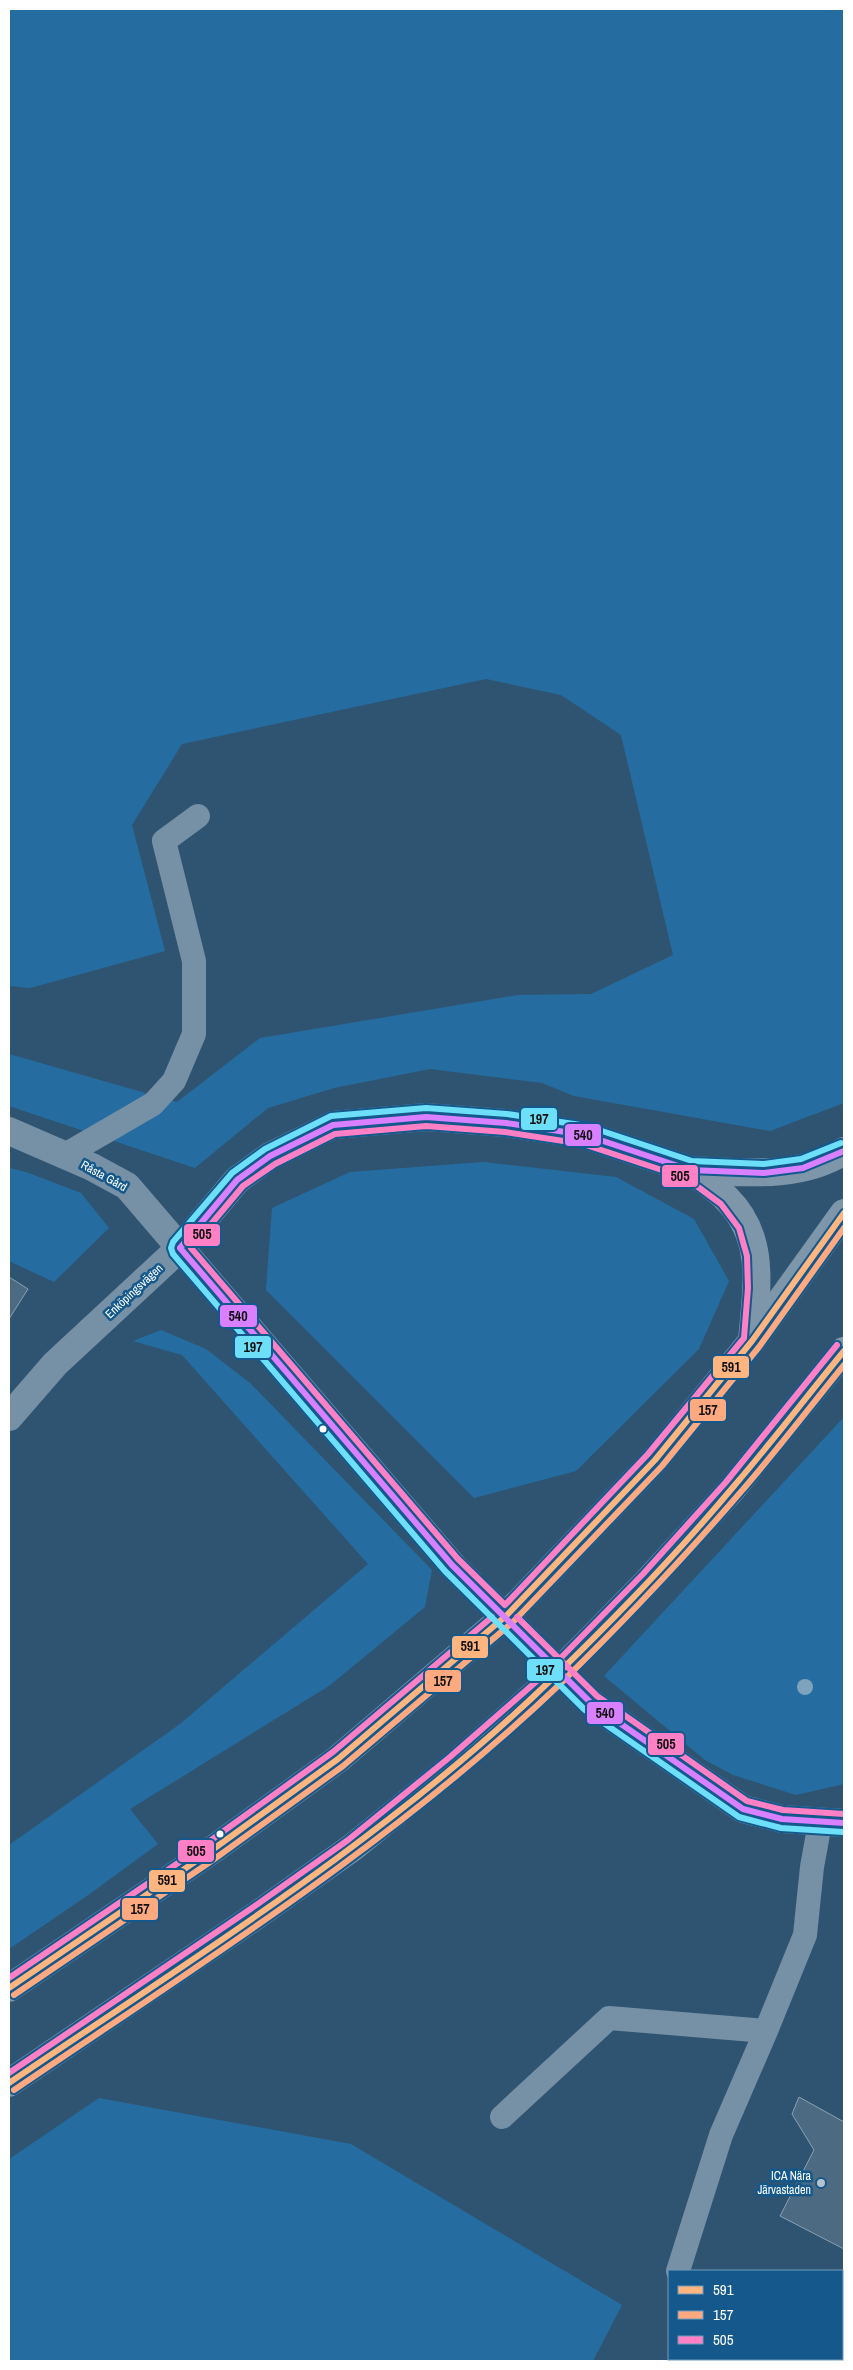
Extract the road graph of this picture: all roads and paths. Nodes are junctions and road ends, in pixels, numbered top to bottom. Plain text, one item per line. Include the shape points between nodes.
1 (198, 816) dead end
2 (9, 1131) edge
3 (844, 1151) edge
4 (65, 1155) junction
5 (690, 1170) junction
6 (844, 1213) edge
7 (180, 1248) junction
8 (752, 1341) junction
9 (844, 1351) edge
10 (9, 1417) edge
11 (452, 1565) tunnel mouth
12 (591, 1703) tunnel mouth
13 (832, 1823) edge
14 (9, 1988) edge
15 (766, 2031) junction
16 (9, 2083) edge
17 (502, 2117) dead end
18 (678, 2270) edge

1 - 4 lane via 164,842 194,961 194,1034 174,1080 153,1104
2 - 4 street, Råsta Gård
3 - 5 main road via 803,1168 764,1173
4 - 7 street, Råsta Gård via 127,1186
5 - 7 street, Enköpingsvägen via 585,1135 506,1123 426,1117 333,1125 270,1156 237,1180
5 - 8 main road via 727,1198 747,1224 756,1255
6 - 8 main road
7 - 10 street, Enköpingsvägen via 55,1364
7 - 11 street, Råsta Gård
8 - 14 main road via 655,1460 507,1614 438,1675 338,1759 208,1853
9 - 16 main road via 733,1488 649,1580 552,1679 463,1758 353,1847
12 - 13 street via 743,1809 782,1820
13 - 15 lane via 812,1867 805,1935
15 - 17 lane via 609,2018
15 - 18 lane via 721,2135

